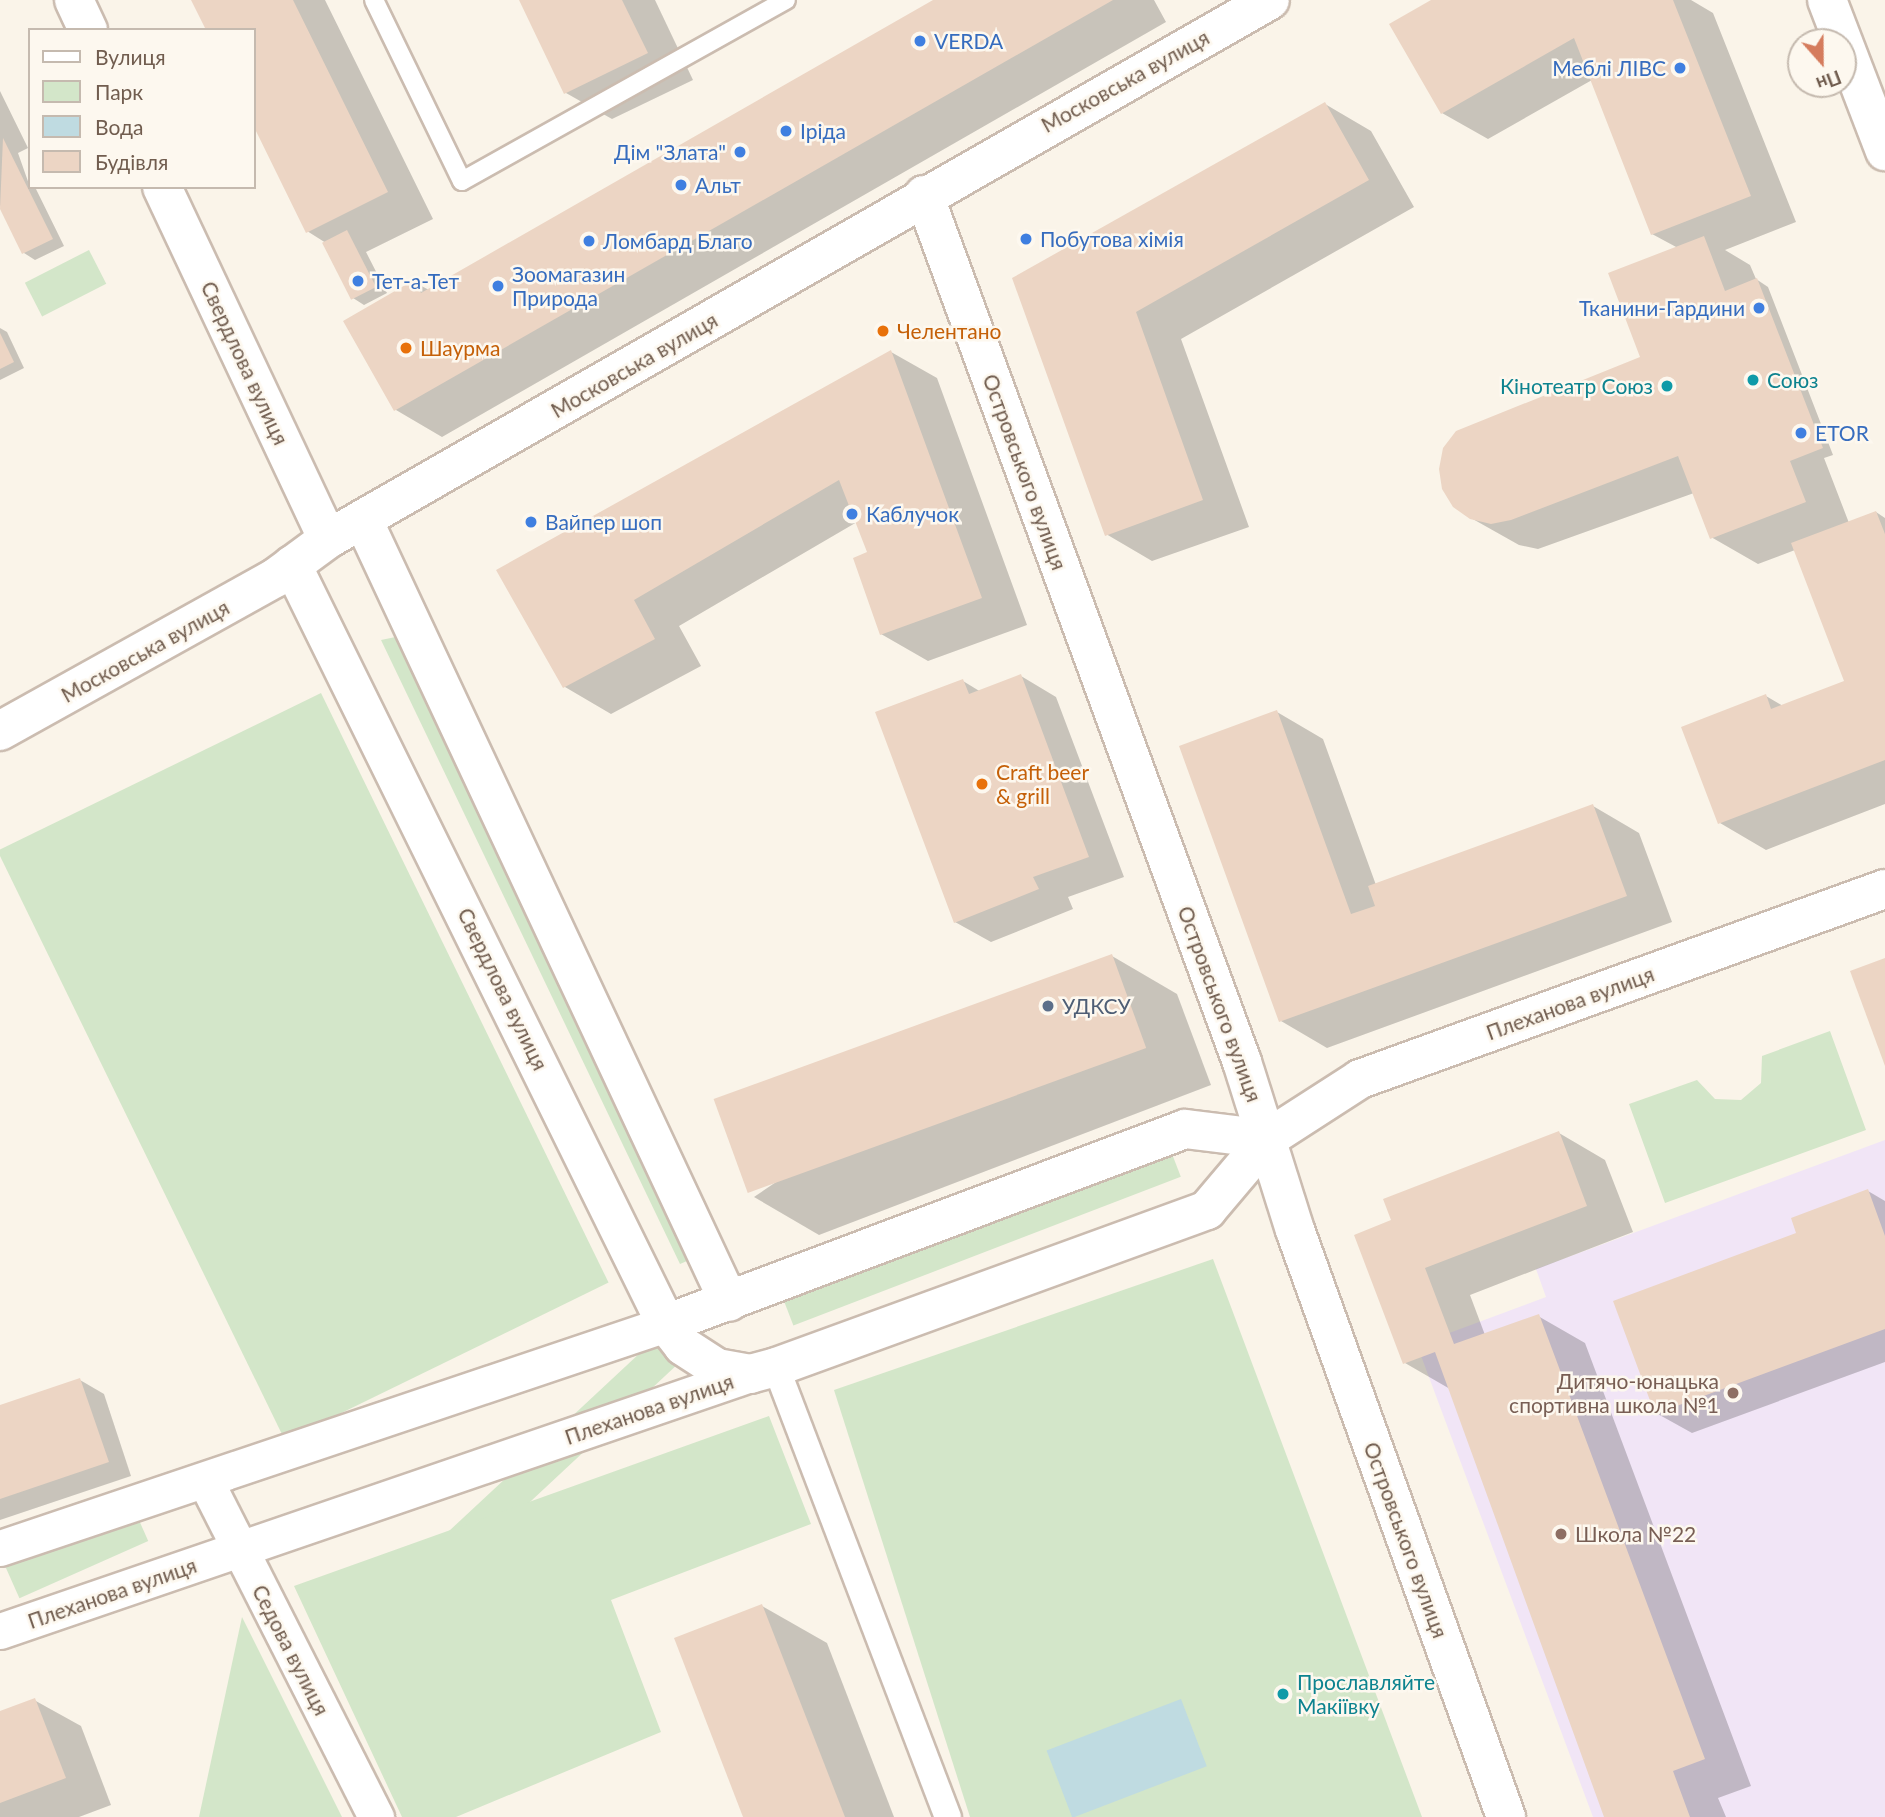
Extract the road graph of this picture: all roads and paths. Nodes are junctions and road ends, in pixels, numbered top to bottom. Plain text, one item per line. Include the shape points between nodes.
1 (74, 0) edge
2 (374, 0) edge
3 (786, 0) edge
4 (1270, 0) edge
5 (1827, 0) edge
6 (87, 28) edge
7 (1885, 151) edge
8 (163, 189) edge
9 (924, 195) junction
10 (364, 522) junction
11 (328, 539) junction
12 (292, 565) junction
13 (0, 731) edge
14 (1885, 889) edge
15 (1267, 1139) junction
16 (729, 1302) junction
17 (666, 1324) junction
18 (763, 1370) junction
19 (206, 1482) junction
20 (0, 1548) edge
21 (241, 1551) junction
22 (0, 1631) edge
23 (376, 1817) edge
24 (948, 1817) edge
25 (1506, 1817) edge

1 - 6 street
2 - 3 lane via 462,181
4 - 9 street, Московська вулиця
5 - 7 street
8 - 11 street, Свердлова вулиця
9 - 10 street, Московська вулиця
9 - 15 street, Островського вулиця
10 - 11 street, Московська вулиця
10 - 16 street
11 - 12 street, Московська вулиця
12 - 13 street, Московська вулиця
12 - 17 street, Свердлова вулиця
14 - 15 street, Плеханова вулиця via 1360,1079
15 - 16 street via 1185,1129
15 - 18 street, Плеханова вулиця via 1207,1210
15 - 25 street, Островського вулиця via 1294,1230
16 - 17 street
17 - 18 street, Свердлова вулиця via 683,1346 717,1368
17 - 19 street
18 - 21 street, Плеханова вулиця
18 - 24 street
19 - 20 street
19 - 21 street, Седова вулиця
21 - 22 street, Плеханова вулиця
21 - 23 street, Седова вулиця

